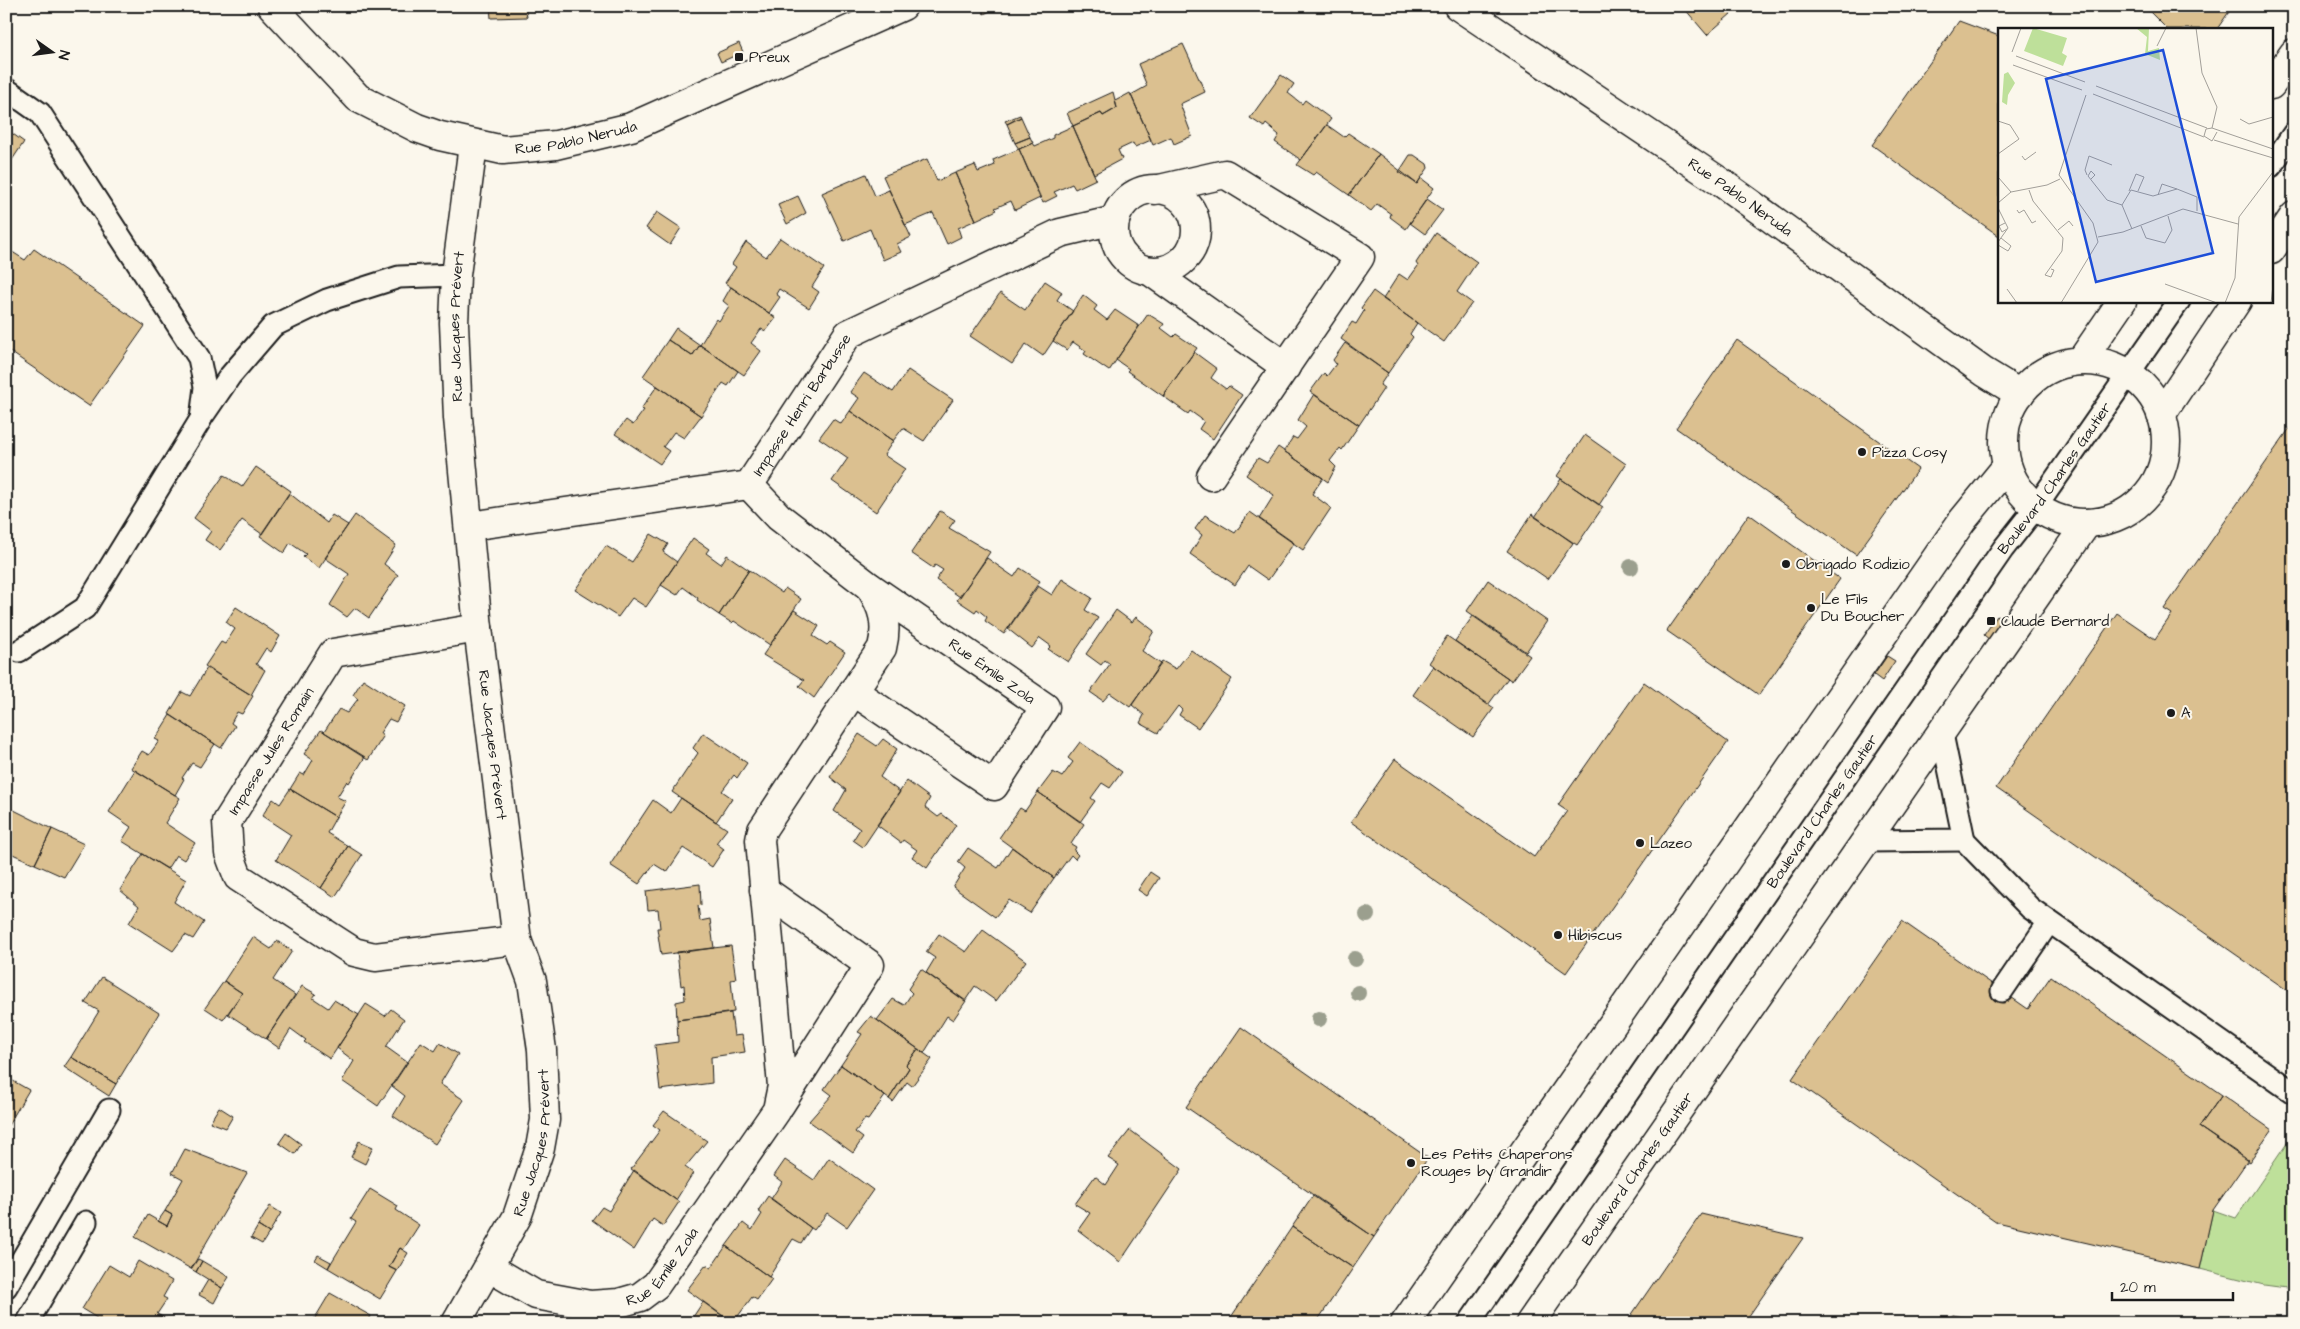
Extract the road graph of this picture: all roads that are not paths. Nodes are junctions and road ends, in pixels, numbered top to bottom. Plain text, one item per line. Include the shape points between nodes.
1 (272, 6) edge
2 (903, 6) edge
3 (1458, 6) edge
4 (2294, 53) edge
5 (2272, 84) edge
6 (6, 89) edge
7 (2294, 133) edge
8 (473, 145) junction
9 (2272, 165) edge
10 (1155, 190) junction
11 (2294, 216) edge
12 (1115, 220) junction
13 (2272, 249) edge
14 (1150, 271) junction
15 (456, 275) junction
16 (2121, 302) edge
17 (2178, 302) edge
18 (2236, 302) edge
19 (2080, 361) junction
20 (1286, 367) junction
21 (2129, 374) junction
22 (2020, 394) junction
23 (2161, 415) junction
24 (200, 419) junction
25 (2007, 466) junction
26 (1211, 476) dead end
27 (749, 485) junction
28 (2036, 507) junction
29 (2087, 523) junction
30 (470, 526) junction
31 (870, 587) junction
32 (478, 628) junction
33 (20, 651) dead end
34 (853, 692) junction
35 (1942, 734) junction
36 (1964, 840) junction
37 (1867, 841) junction
38 (764, 890) junction
39 (2049, 922) junction
40 (517, 940) junction
41 (2002, 991) dead end
42 (2294, 1093) edge
43 (109, 1110) dead end
44 (777, 1110) junction
45 (86, 1222) dead end
46 (490, 1268) junction
47 (6, 1287) edge
48 (27, 1323) edge
49 (456, 1323) edge
50 (1406, 1323) edge
51 (1469, 1323) edge
52 (1530, 1323) edge

1 - 8 street, Rue Pablo Neruda via 358,98 416,128
2 - 8 street, Rue Pablo Neruda via 631,127 556,145 503,150
3 - 22 street, Rue Pablo Neruda via 1722,183 1984,372
4 - 5 street
6 - 24 lane via 40,113 199,358 205,387
7 - 9 lane
8 - 15 street, Rue Jacques Prévert
10 - 12 street via 1140,192 1130,198
10 - 14 street via 1171,193 1185,203 1193,216 1196,233 1190,250 1179,263 1166,270
10 - 20 street via 1225,174 1360,257
11 - 13 street
12 - 14 street via 1115,239 1120,253 1134,266
12 - 27 street, Impasse Henri Barbusse via 1060,233 848,334
14 - 20 street
15 - 24 lane via 400,277 327,300 273,326 230,376
15 - 30 street, Rue Jacques Prévert via 454,324 458,418
16 - 19 street
17 - 21 lane, Boulevard Charles Gautier
18 - 23 street
19 - 21 street via 2105,364
19 - 22 street via 2036,377
20 - 26 street
21 - 23 street via 2153,399
21 - 28 lane, Boulevard Charles Gautier
22 - 25 street via 2008,416 2004,441
23 - 29 street via 2166,440 2162,465 2151,488 2134,506 2112,519
24 - 33 lane via 85,608
25 - 28 street via 2018,488
25 - 50 street via 1962,521
27 - 30 street, Impasse Henri Barbusse
27 - 31 street, Rue Émile Zola via 780,517
28 - 29 street via 2069,522
28 - 51 lane, Boulevard Charles Gautier via 1992,565
29 - 35 street, Boulevard Charles Gautier
30 - 32 street, Rue Jacques Prévert
31 - 34 street, Rue Émile Zola via 878,598 886,633 882,648
31 - 34 street, Rue Émile Zola via 1045,707 994,786
32 - 40 street, Rue Jacques Prévert
32 - 40 street, Impasse Jules Romain via 333,653 227,822 227,838 238,877 354,952 376,956
34 - 38 street, Rue Émile Zola via 762,830
35 - 36 lane
35 - 37 street, Boulevard Charles Gautier
36 - 37 lane
36 - 39 lane via 2030,908
37 - 52 street, Boulevard Charles Gautier
38 - 44 street, Rue Émile Zola via 782,1086
38 - 44 street, Rue Émile Zola via 870,965
39 - 41 lane
39 - 42 lane
40 - 46 street, Rue Jacques Prévert via 532,981 542,1050 545,1120 529,1185 517,1217
43 - 47 lane
44 - 46 street, Rue Émile Zola via 656,1285 640,1297 619,1303 590,1305 536,1295
45 - 48 lane
46 - 49 street, Rue Jacques Prévert

